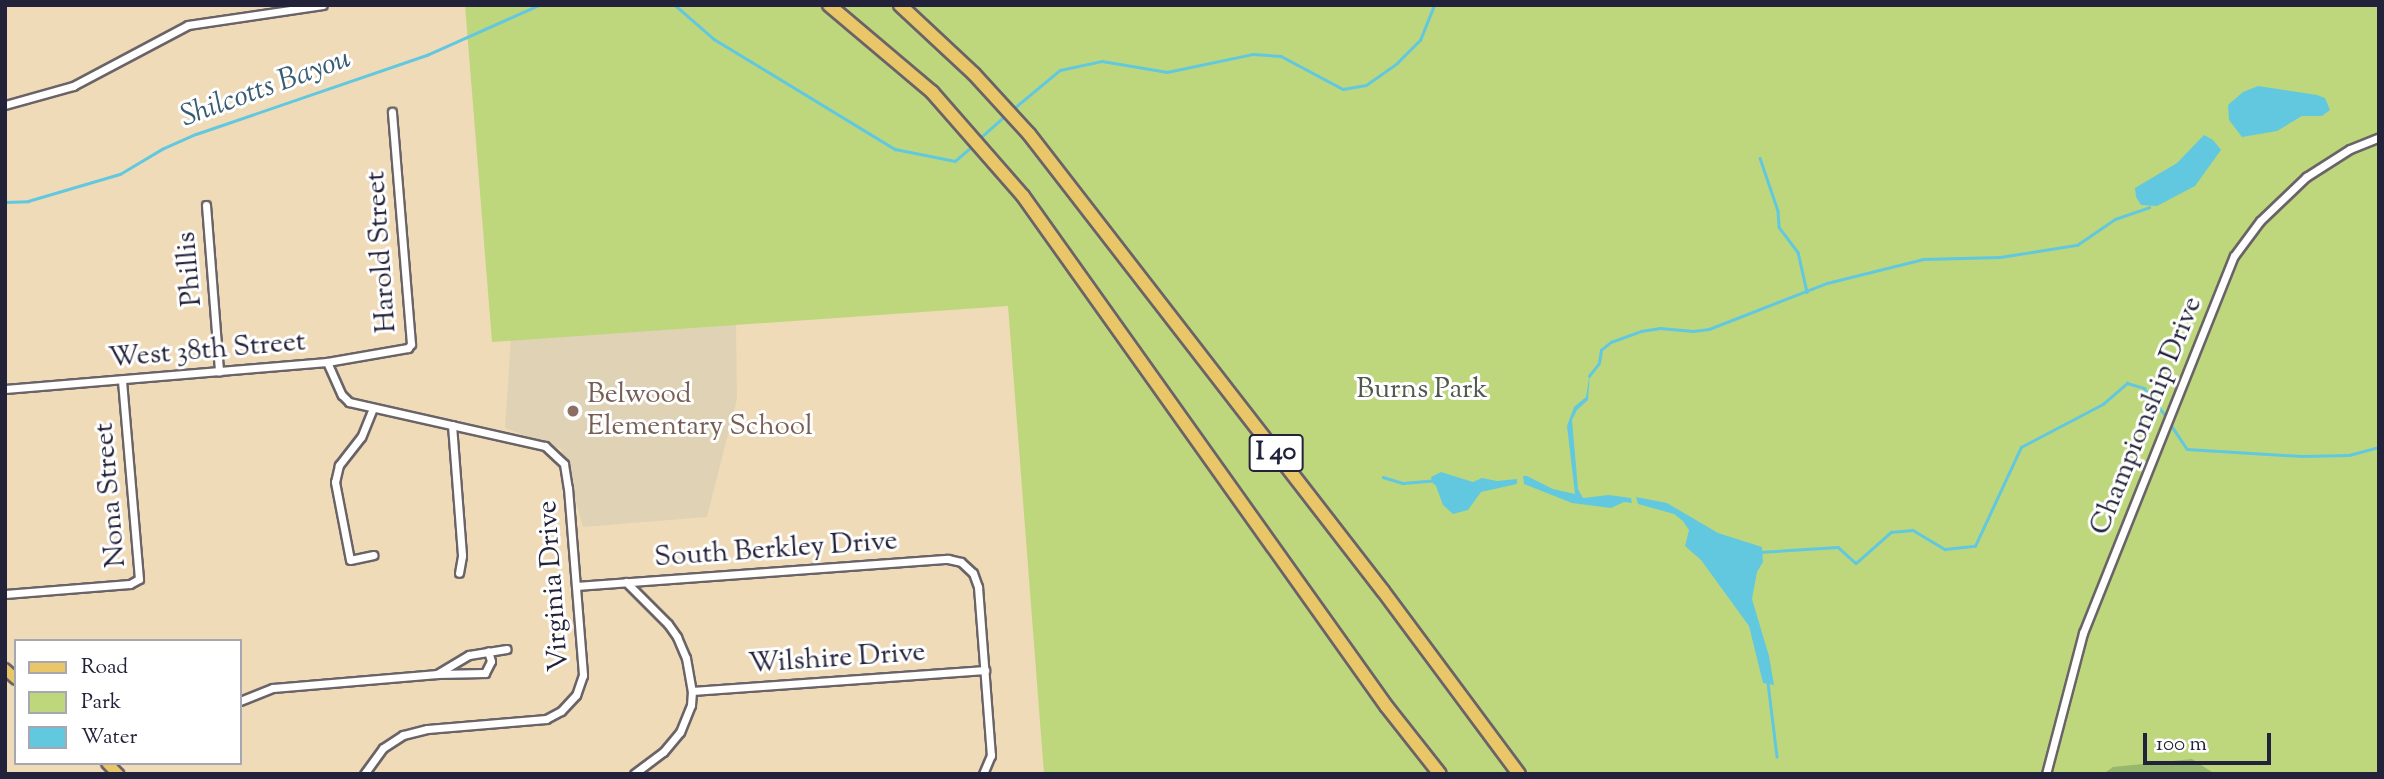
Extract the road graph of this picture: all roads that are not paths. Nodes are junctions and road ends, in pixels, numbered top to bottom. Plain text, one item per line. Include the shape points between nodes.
1 (323, 5) edge
2 (829, 5) edge
3 (900, 5) edge
4 (5, 105) edge
5 (392, 112) dead end
6 (2379, 137) edge
7 (206, 205) dead end
8 (327, 362) junction
9 (219, 371) junction
10 (122, 380) junction
11 (5, 389) edge
12 (373, 408) junction
13 (452, 425) junction
14 (510, 437) joint
15 (373, 555) dead end
16 (459, 573) dead end
17 (626, 582) junction
18 (576, 586) junction
19 (5, 594) edge
20 (507, 649) dead end
21 (488, 651) junction
22 (985, 670) junction
23 (437, 674) junction
24 (692, 691) junction
25 (242, 700) edge
26 (984, 772) edge
27 (364, 774) edge
28 (634, 774) edge
29 (1438, 774) edge
30 (1518, 774) edge
31 (2046, 774) edge

1 - 4 street via 188,25 73,86
2 - 29 highway, I 40 via 899,62 996,162
3 - 30 highway, I 40 via 988,88 1029,134 1383,591
5 - 8 street, Harold Street via 411,344 405,349
6 - 31 street, Championship Drive via 2305,177 2256,225 2226,274 2083,633
7 - 9 street, Phillis
8 - 9 street, West 38th Street
8 - 12 street, West 38th Street via 346,400
9 - 10 street, West 38th Street
10 - 11 street, West 38th Street
10 - 19 street, Nona Street via 141,574 138,581
12 - 13 street, West 38th Street
12 - 15 street via 361,437 339,465 335,482 350,560
13 - 14 street, West 38th Street
13 - 16 street via 462,556
14 - 18 street, Virginia Drive via 545,446 564,464
17 - 18 street, South Berkley Drive
17 - 22 street, South Berkley Drive via 948,559 961,562 973,573 978,587
17 - 24 street via 677,637
18 - 27 street, Virginia Drive via 583,675 576,695 562,712 538,721 403,735 376,755
20 - 21 street
21 - 23 street via 458,660
21 - 23 street via 491,661 485,673
22 - 24 street, Wilshire Drive
22 - 26 street via 991,755
23 - 25 street via 273,688
24 - 28 street via 680,732

